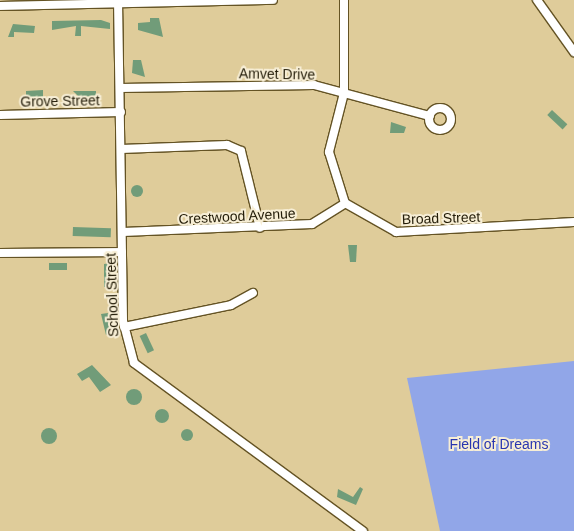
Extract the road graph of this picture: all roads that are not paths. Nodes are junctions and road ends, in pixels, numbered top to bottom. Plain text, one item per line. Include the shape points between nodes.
1 (273, 0) edge
2 (344, 0) edge
3 (537, 0) edge
4 (232, 1) edge
5 (118, 2) edge
6 (0, 6) edge
7 (574, 52) edge
8 (120, 88) junction
9 (344, 93) junction
10 (121, 112) junction
11 (0, 115) edge
12 (430, 116) dead end
13 (121, 149) junction
14 (345, 203) junction
15 (574, 222) edge
16 (260, 228) junction
17 (123, 232) junction
18 (122, 252) junction
19 (0, 253) edge
20 (253, 293) dead end
21 (124, 327) junction
22 (363, 531) edge

1 - 4 street
2 - 9 street
3 - 7 street
4 - 5 street
5 - 6 street
5 - 8 street, School Street
8 - 9 street, Amvet Drive via 314,85
8 - 10 street, School Street
9 - 12 street, Amvet Drive
9 - 14 street via 329,152
10 - 11 street, Grove Street
10 - 13 street, School Street
13 - 16 street via 227,145 241,151
13 - 17 street, School Street
14 - 15 street, Broad Street via 396,232
14 - 16 street, Crestwood Avenue via 312,224
16 - 17 street, Crestwood Avenue
17 - 18 street, School Street
18 - 19 street
18 - 21 street, School Street
20 - 21 street via 231,304
21 - 22 street, School Street via 134,363 152,380

